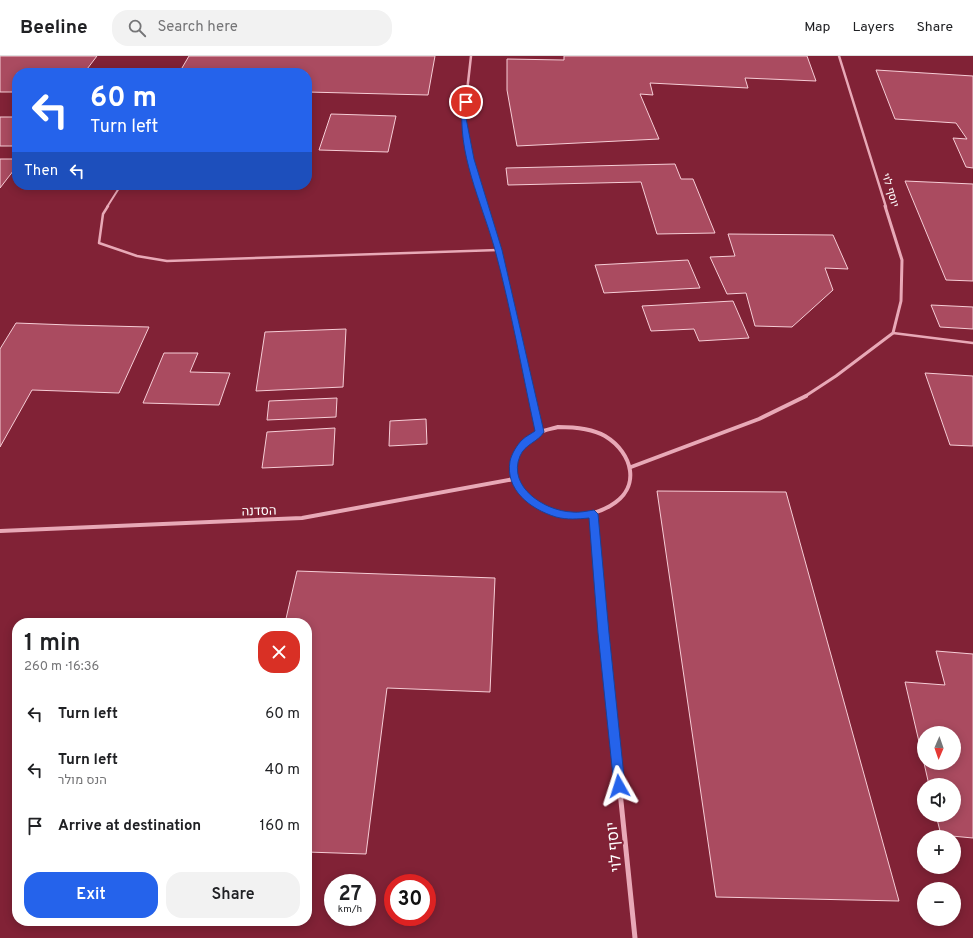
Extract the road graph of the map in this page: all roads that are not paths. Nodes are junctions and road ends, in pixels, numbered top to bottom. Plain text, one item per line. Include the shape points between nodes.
1 (472, 56) edge
2 (839, 56) edge
3 (118, 190) edge
4 (498, 250) junction
5 (893, 333) junction
6 (973, 344) edge
7 (540, 432) junction
8 (631, 467) junction
9 (514, 479) junction
10 (594, 514) junction
11 (0, 531) edge
12 (635, 938) edge

1 - 4 street via 464,118 470,159
2 - 5 street, יוסף לוי via 902,260 901,301
3 - 4 lane via 103,214 99,243 138,256 167,261
4 - 7 street
5 - 6 lane
5 - 8 street via 806,396 759,418
7 - 8 street via 558,427 594,431 611,440 624,452
7 - 9 street via 525,442 516,455
8 - 10 street via 631,480 625,494 612,506
9 - 10 street via 523,494 538,506 557,514
9 - 11 street, הסדנה via 302,518
10 - 12 street, יוסף לוי

